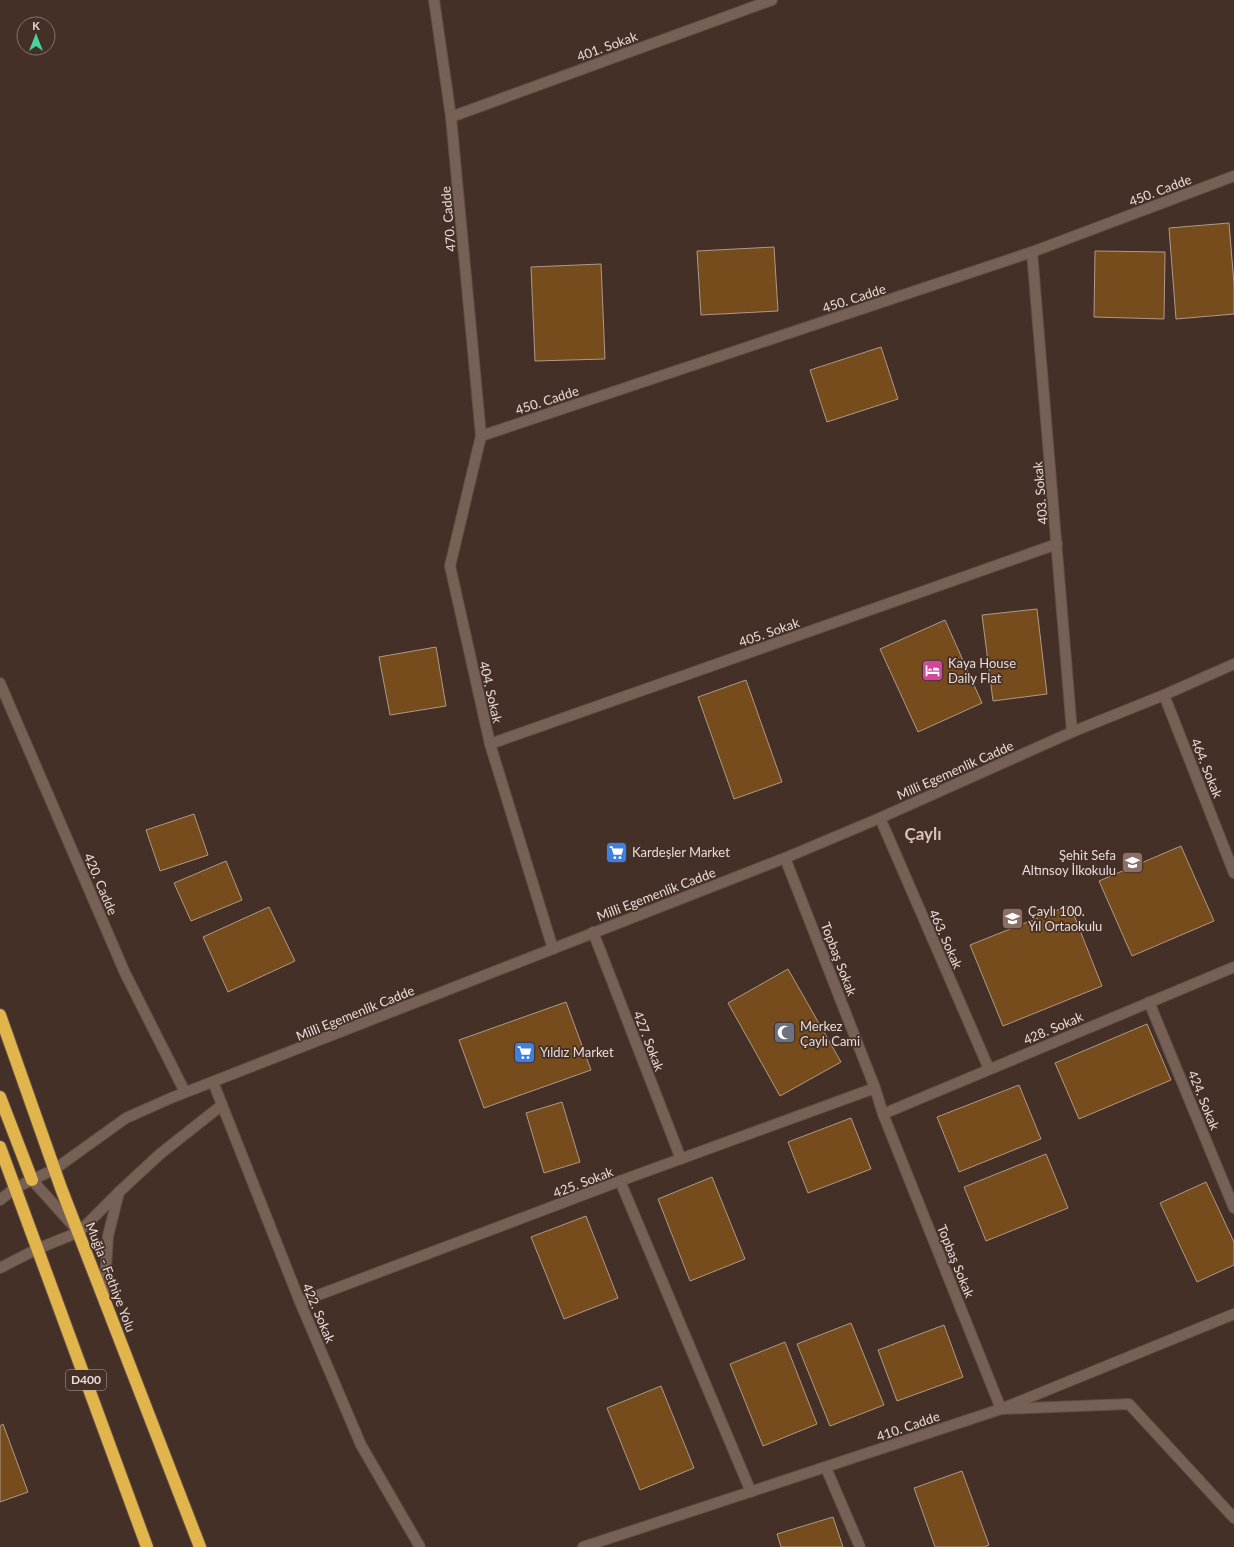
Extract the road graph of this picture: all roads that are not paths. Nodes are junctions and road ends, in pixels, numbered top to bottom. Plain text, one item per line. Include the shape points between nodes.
1 (434, 0) edge
2 (772, 0) edge
3 (452, 116) junction
4 (1234, 176) edge
5 (1032, 252) junction
6 (480, 436) junction
7 (1057, 544) junction
8 (1234, 664) edge
9 (0, 683) edge
10 (1164, 695) junction
11 (1072, 732) junction
12 (490, 744) junction
13 (880, 818) junction
14 (785, 858) junction
15 (1234, 873) edge
16 (594, 932) junction
17 (553, 949) junction
18 (1234, 967) edge
19 (1149, 1002) junction
20 (0, 1015) edge
21 (989, 1069) junction
22 (213, 1082) junction
23 (875, 1088) junction
24 (185, 1092) junction
25 (0, 1097) edge
26 (222, 1105) junction
27 (883, 1114) junction
28 (0, 1147) edge
29 (681, 1159) junction
30 (55, 1169) junction
31 (32, 1180) junction
32 (620, 1182) junction
33 (15, 1188) junction
34 (119, 1192) junction
35 (0, 1200) edge
36 (1234, 1208) edge
37 (79, 1232) junction
38 (37, 1249) junction
39 (0, 1268) edge
40 (104, 1297) junction
41 (300, 1302) junction
42 (1234, 1314) edge
43 (1001, 1409) junction
44 (826, 1468) junction
45 (752, 1492) junction
46 (1234, 1518) edge
47 (147, 1547) edge
48 (200, 1547) edge
49 (420, 1547) edge
50 (583, 1547) edge
51 (860, 1547) edge

1 - 3 street, 470. Cadde
2 - 3 street, 401. Sokak
3 - 6 street, 470. Cadde
4 - 5 street, 450. Cadde
5 - 6 street, 450. Cadde
5 - 7 street, 403. Sokak
6 - 12 street, 404. Sokak via 450,566
7 - 11 street, 403. Sokak
7 - 12 street, 405. Sokak
8 - 10 street, Milli Egemenlik Cadde
9 - 24 street, 420. Cadde via 125,973
10 - 11 street, Milli Egemenlik Cadde
10 - 15 street, 464. Sokak
11 - 13 street, Milli Egemenlik Cadde
12 - 17 street, 404. Sokak
13 - 14 street, Milli Egemenlik Cadde
13 - 21 street, 463. Sokak
14 - 16 street, Milli Egemenlik Cadde
14 - 23 street, Topbaş Sokak
16 - 17 street, Milli Egemenlik Cadde
16 - 29 street, 427. Sokak
17 - 22 street, Milli Egemenlik Cadde
18 - 19 street, 428. Sokak
19 - 21 street, 428. Sokak
19 - 36 street, 424. Sokak
20 - 30 highway, Muğla - Fethiye Yolu
21 - 27 street, 428. Sokak
22 - 24 street, Milli Egemenlik Cadde
22 - 26 street, 422. Sokak
23 - 27 street, Topbaş Sokak
23 - 29 street, 425. Sokak
24 - 30 street, Milli Egemenlik Cadde via 126,1118
25 - 31 highway
26 - 34 street via 160,1154
26 - 41 street, 422. Sokak
27 - 43 street, Topbaş Sokak
28 - 33 highway, D400
29 - 32 street, 425. Sokak
30 - 31 street, Milli Egemenlik Cadde
30 - 37 highway, Muğla - Fethiye Yolu
31 - 33 street, Milli Egemenlik Cadde
31 - 37 street
32 - 41 street, 425. Sokak
32 - 45 street
33 - 35 street, Milli Egemenlik Cadde
33 - 38 highway, D400
34 - 37 street
34 - 40 street via 108,1236
37 - 38 street
37 - 40 highway, Muğla - Fethiye Yolu
38 - 39 street
38 - 47 highway, D400
40 - 48 highway, Muğla - Fethiye Yolu
41 - 49 street, 422. Sokak via 361,1445
42 - 43 street, 410. Cadde
43 - 44 street, 410. Cadde
43 - 46 street via 1129,1404
44 - 45 street, 410. Cadde
44 - 51 street
45 - 50 street, 410. Cadde

